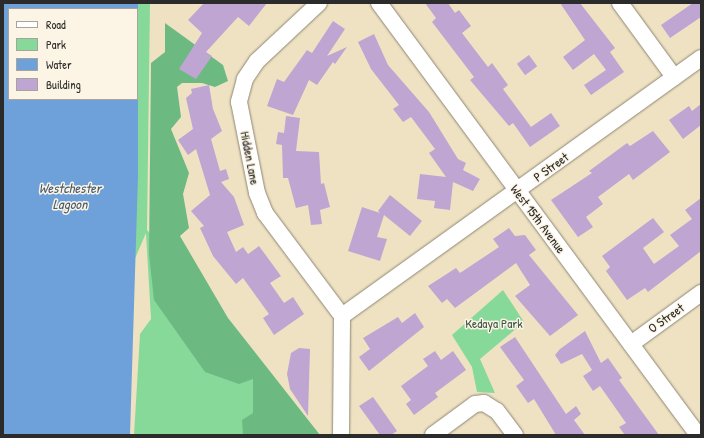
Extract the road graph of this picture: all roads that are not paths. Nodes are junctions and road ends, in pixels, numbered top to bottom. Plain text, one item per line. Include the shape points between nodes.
1 (319, 3) edge
2 (379, 3) edge
3 (620, 3) edge
4 (701, 58) edge
5 (674, 77) junction
6 (517, 191) junction
7 (701, 293) edge
8 (342, 316) junction
9 (631, 344) junction
10 (341, 435) edge
11 (432, 435) edge
12 (515, 435) edge
13 (698, 435) edge

1 - 8 street, Hidden Lane via 258,61 244,79 239,102 257,193 265,214
2 - 6 street, West 15th Avenue
3 - 5 street
4 - 5 street, P Street
5 - 6 street, P Street
6 - 8 street, P Street
6 - 9 street, West 15th Avenue
7 - 9 street, O Street
8 - 10 street
9 - 13 street, West 15th Avenue
11 - 12 street via 475,404 484,403 497,411

